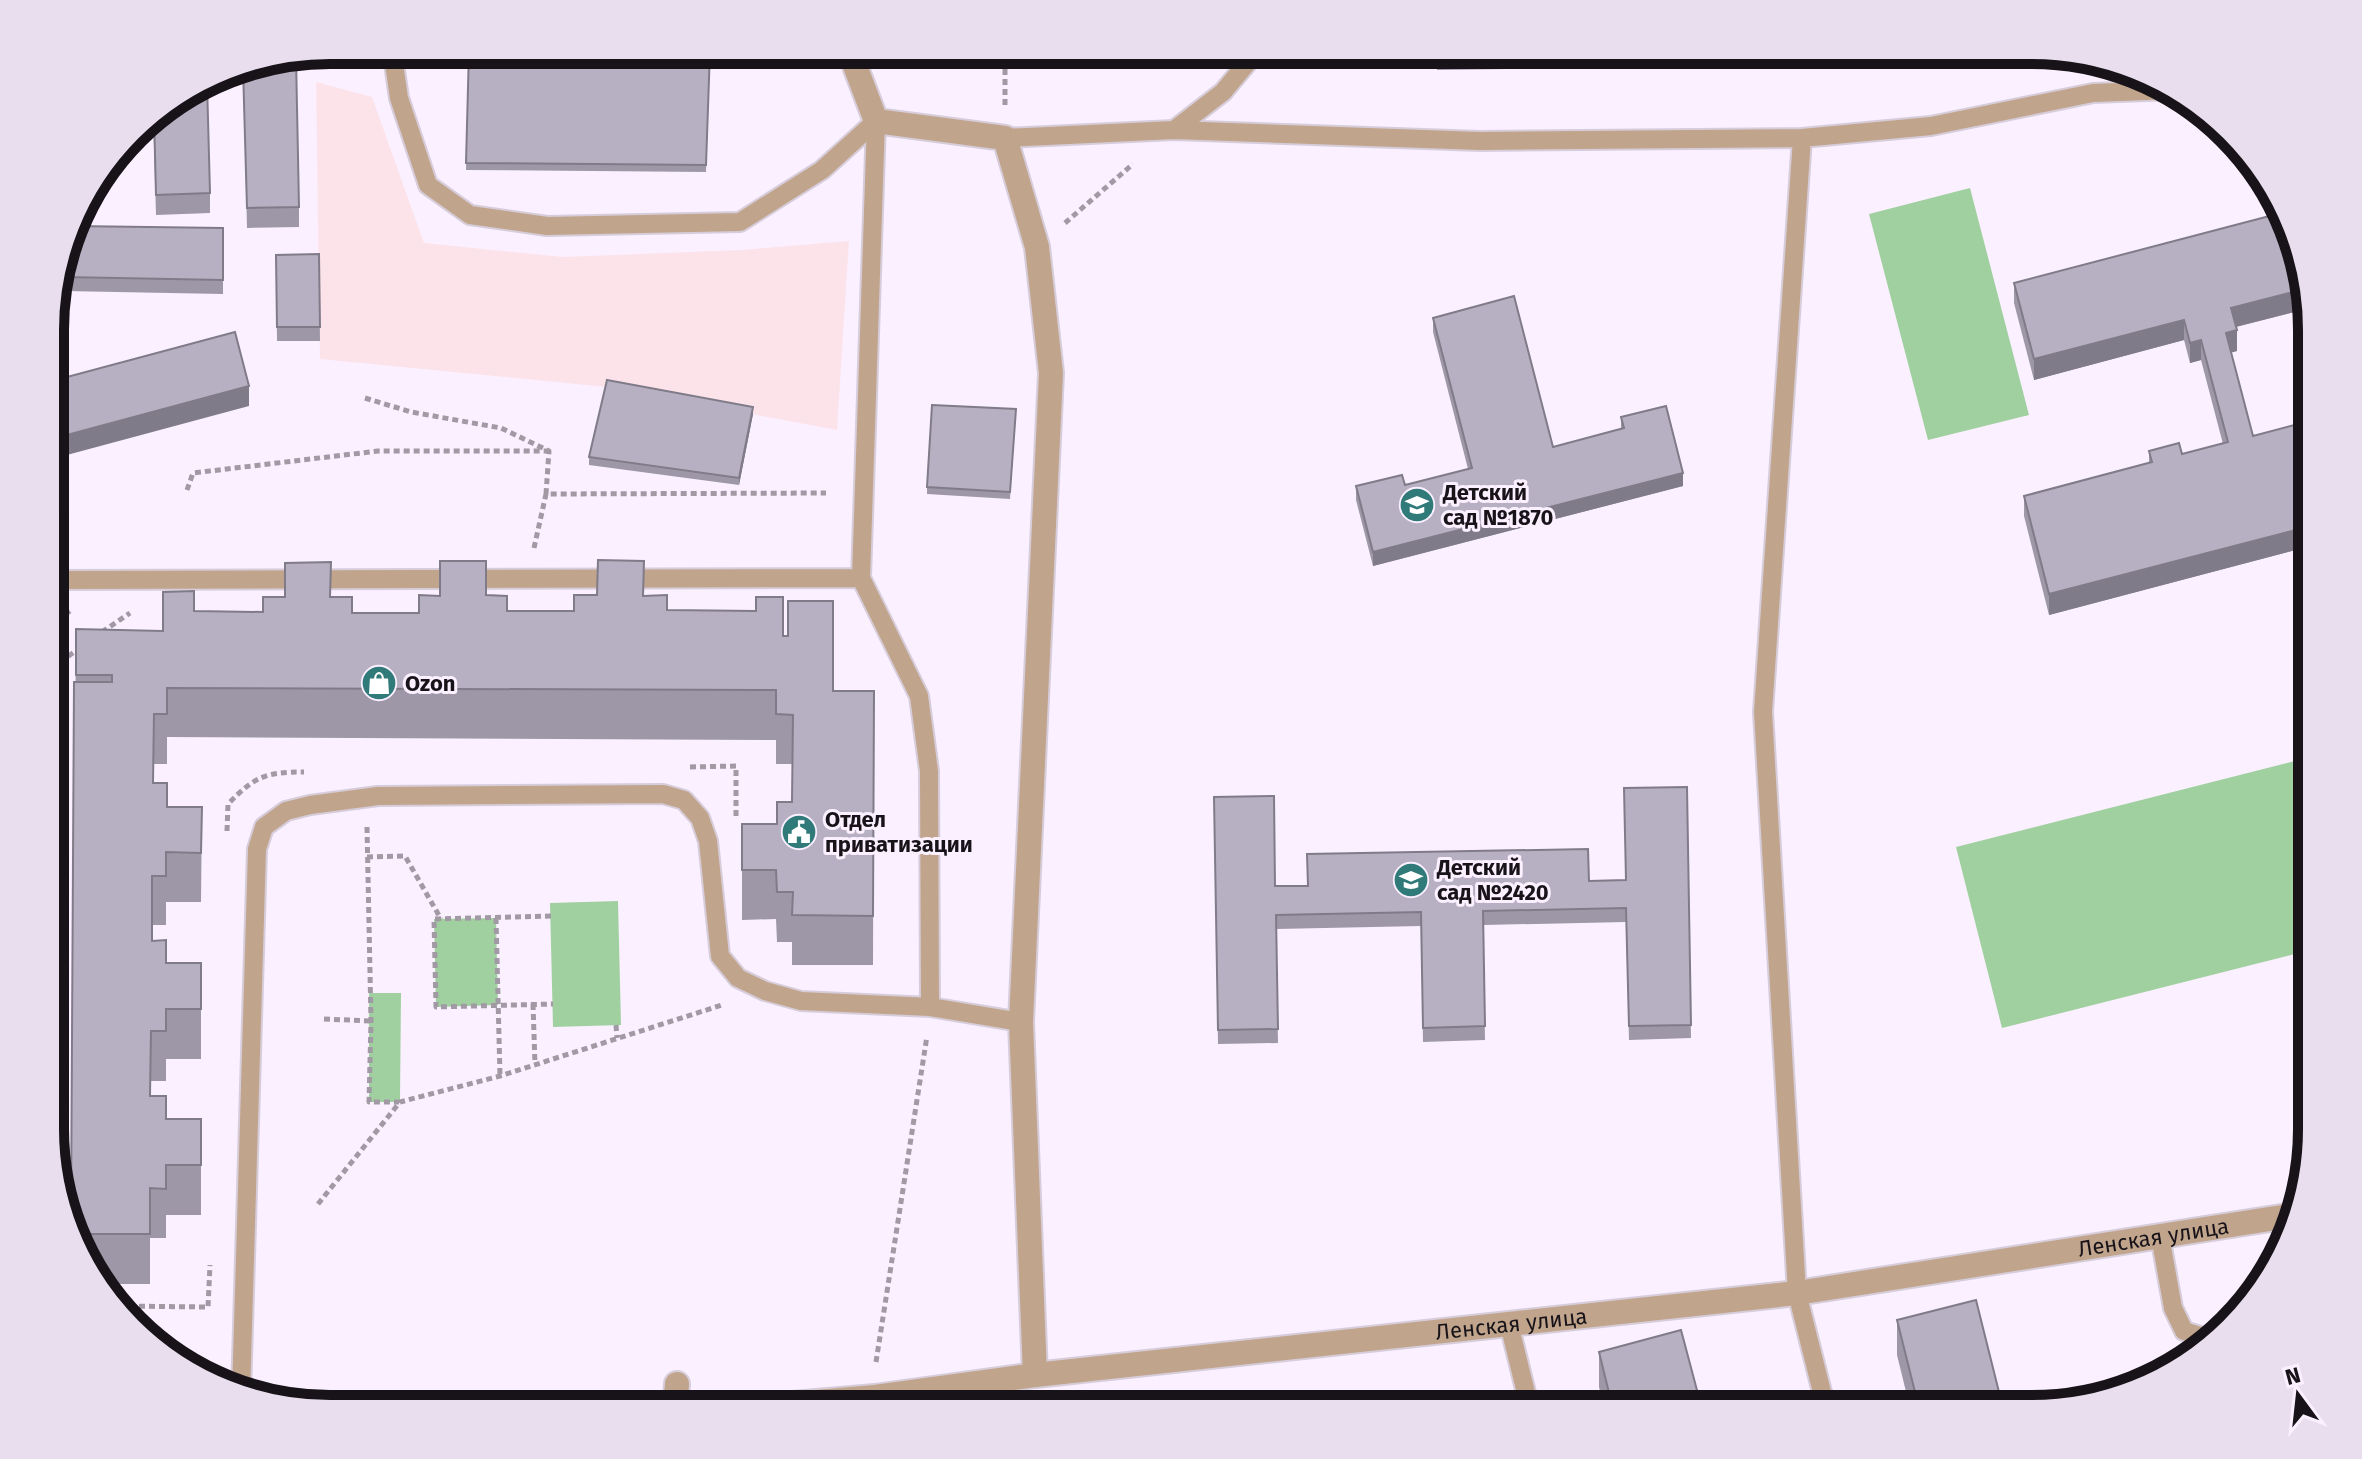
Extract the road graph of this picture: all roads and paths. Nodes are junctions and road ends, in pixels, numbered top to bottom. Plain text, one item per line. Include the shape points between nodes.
1 (394, 64) edge
2 (854, 64) edge
3 (1005, 64) edge
4 (1246, 64) edge
5 (2150, 91) edge
6 (876, 121) junction
7 (1174, 130) junction
8 (1005, 138) junction
9 (1802, 138) junction
10 (1037, 247) junction
11 (365, 398) dead end
12 (549, 451) junction
13 (187, 490) dead end
14 (826, 493) dead end
15 (546, 494) junction
16 (533, 553) dead end
17 (861, 578) junction
18 (64, 580) edge
19 (134, 611) dead end
20 (100, 634) edge
21 (88, 642) edge
22 (64, 659) edge
23 (688, 767) dead end
24 (309, 771) dead end
25 (368, 817) dead end
26 (736, 826) dead end
27 (227, 835) dead end
28 (367, 857) junction
29 (551, 916) dead end
30 (496, 918) junction
31 (441, 919) junction
32 (765, 991) junction
33 (533, 1004) junction
34 (553, 1004) dead end
35 (498, 1005) junction
36 (930, 1007) junction
37 (324, 1019) dead end
38 (371, 1021) junction
39 (1021, 1022) junction
40 (616, 1025) dead end
41 (617, 1038) junction
42 (535, 1064) junction
43 (500, 1076) junction
44 (400, 1102) junction
45 (318, 1204) dead end
46 (2283, 1217) edge
47 (2160, 1236) junction
48 (210, 1260) dead end
49 (1797, 1293) junction
50 (132, 1306) edge
51 (1509, 1324) junction
52 (2199, 1335) edge
53 (1035, 1375) junction
54 (241, 1380) edge
55 (677, 1384) dead end
56 (1526, 1394) edge
57 (1823, 1394) edge
58 (676, 1395) edge
59 (875, 1395) edge
60 (945, 1395) edge

1 - 6 lane via 399,98 428,185 470,215 547,226 740,222 822,170
2 - 6 street
3 - 8 path
4 - 7 lane via 1223,92
5 - 9 lane via 2093,93 1931,126
6 - 8 street
6 - 17 lane
7 - 8 lane
7 - 9 lane via 1480,141
7 - 10 path
8 - 10 street
9 - 49 lane via 1763,712
10 - 39 street via 1051,373
11 - 12 path via 501,428
12 - 13 path via 378,451 193,473
12 - 15 path
14 - 15 path
15 - 16 path
17 - 18 lane
17 - 36 lane via 919,696 929,771
19 - 20 path
21 - 22 path
23 - 26 path via 736,766
24 - 27 path via 277,772 247,784 228,804
25 - 28 path
28 - 31 path via 405,856
28 - 38 path
29 - 30 path
30 - 31 path
30 - 35 path
31 - 35 path via 434,919 436,1007
32 - 36 lane via 801,1001
32 - 41 path
32 - 54 lane via 738,978 720,956 708,841 700,818 684,800 663,794 378,796 286,811 264,827 257,849
33 - 34 path
33 - 35 path
33 - 42 path
35 - 43 path
36 - 39 lane
36 - 59 path
37 - 38 path
38 - 44 path via 369,1102
39 - 53 street
40 - 41 path
41 - 42 path
42 - 43 path
43 - 44 path
44 - 45 path
46 - 47 street, Ленская улица
47 - 49 street, Ленская улица
47 - 52 lane via 2173,1308 2184,1331
48 - 50 path via 208,1307
49 - 51 street, Ленская улица
49 - 57 lane
51 - 53 street, Ленская улица
51 - 56 lane
53 - 60 street, Ленская улица
55 - 58 street

